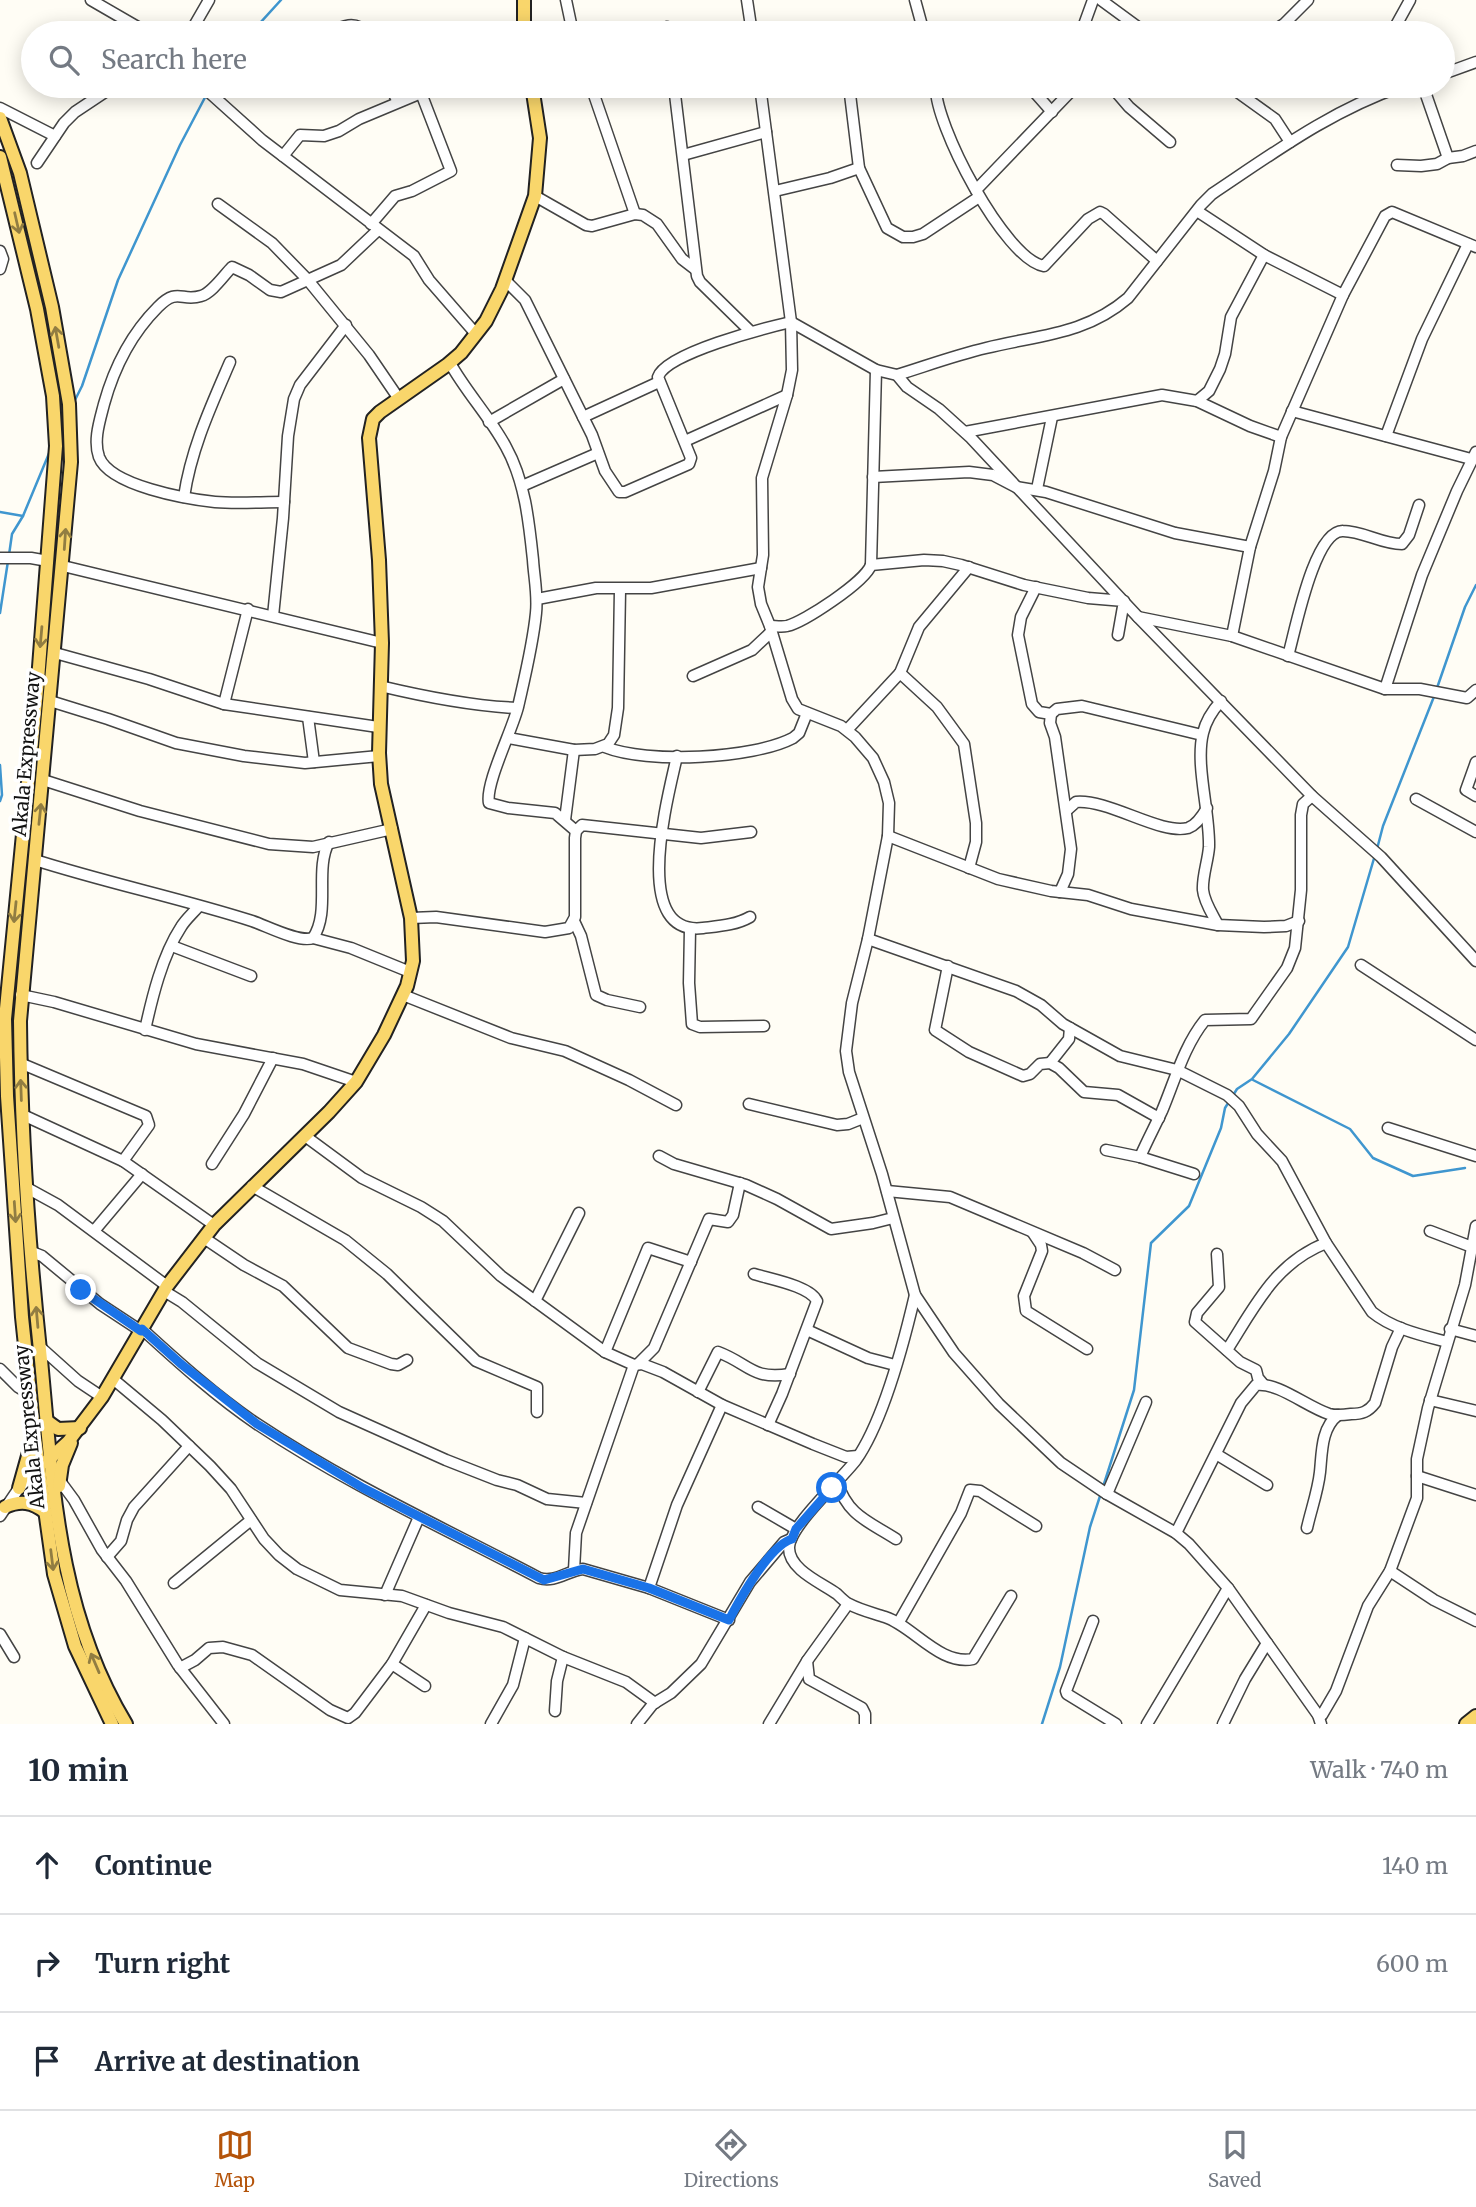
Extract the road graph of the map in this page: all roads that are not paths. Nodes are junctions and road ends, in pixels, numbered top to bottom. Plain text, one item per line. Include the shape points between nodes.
1 (91, 0) edge
2 (209, 0) edge
3 (524, 0) edge
4 (566, 0) edge
5 (747, 0) edge
6 (915, 0) edge
7 (1093, 0) edge
8 (1101, 0) edge
9 (1308, 0) edge
10 (1410, 0) edge
11 (127, 21) edge
12 (197, 21) edge
13 (524, 21) edge
14 (570, 21) edge
15 (750, 21) edge
16 (920, 21) edge
17 (1086, 21) edge
18 (1130, 21) edge
19 (1287, 21) edge
20 (1398, 21) edge
21 (1476, 62) edge
22 (1455, 70) edge
23 (96, 98) edge
24 (216, 98) edge
25 (396, 98) edge
26 (408, 98) edge
27 (423, 98) edge
28 (534, 98) edge
29 (595, 98) edge
30 (676, 98) edge
31 (762, 98) edge
32 (850, 98) edge
33 (937, 98) edge
34 (1040, 98) edge
35 (1065, 98) edge
36 (1121, 98) edge
37 (1246, 98) edge
38 (1371, 98) edge
39 (1427, 98) edge
40 (398, 102) junction
41 (0, 108) edge
42 (1052, 112) junction
43 (0, 118) edge
44 (766, 132) junction
45 (55, 136) junction
46 (1170, 142) dead end
47 (1290, 142) junction
48 (1476, 151) edge
49 (683, 155) junction
50 (282, 156) junction
51 (0, 157) edge
52 (1448, 158) junction
53 (37, 163) dead end
54 (1397, 165) dead end
55 (859, 168) junction
56 (775, 191) junction
57 (978, 193) junction
58 (535, 195) junction
59 (218, 204) dead end
60 (1197, 211) junction
61 (635, 214) junction
62 (374, 227) junction
63 (1472, 246) edge
64 (0, 251) edge
65 (1264, 255) junction
66 (1157, 261) junction
67 (0, 269) edge
68 (695, 270) junction
69 (307, 279) junction
70 (505, 280) junction
71 (1343, 295) junction
72 (791, 322) junction
73 (345, 325) junction
74 (751, 332) junction
75 (475, 334) junction
76 (230, 362) dead end
77 (450, 363) junction
78 (876, 370) junction
79 (897, 375) junction
80 (564, 379) junction
81 (659, 382) junction
82 (787, 395) junction
83 (399, 399) junction
84 (1197, 401) junction
85 (1293, 411) junction
86 (583, 417) junction
87 (1052, 417) junction
88 (489, 422) junction
89 (965, 432) junction
90 (1385, 436) junction
91 (1281, 437) junction
92 (685, 441) junction
93 (598, 453) junction
94 (1474, 456) edge
95 (57, 461) junction
96 (71, 462) junction
97 (873, 477) junction
98 (522, 486) junction
99 (1016, 487) junction
100 (1037, 489) junction
101 (184, 497) junction
102 (284, 502) junction
103 (1419, 505) dead end
104 (1250, 547) junction
105 (4, 558) edge
106 (48, 561) junction
107 (871, 565) junction
108 (63, 566) junction
109 (969, 567) junction
110 (761, 568) junction
111 (1036, 587) junction
112 (620, 590) junction
113 (537, 598) junction
114 (1124, 601) junction
115 (248, 609) junction
116 (273, 616) junction
117 (1138, 617) junction
118 (771, 629) junction
119 (1118, 635) dead end
120 (1232, 636) junction
121 (382, 643) junction
122 (55, 653) junction
123 (1288, 656) junction
124 (900, 673) junction
125 (693, 676) dead end
126 (37, 680) junction
127 (52, 682) junction
128 (380, 686) junction
129 (1385, 689) junction
130 (1476, 690) edge
131 (50, 701) junction
132 (1221, 701) junction
133 (224, 704) junction
134 (517, 708) junction
135 (807, 713) junction
136 (1051, 714) junction
137 (309, 717) junction
138 (378, 727) junction
139 (847, 730) junction
140 (1202, 735) junction
141 (508, 738) junction
142 (605, 747) junction
143 (574, 750) junction
144 (379, 756) junction
145 (677, 756) junction
146 (314, 762) junction
147 (1476, 762) edge
148 (43, 780) junction
149 (1312, 796) junction
150 (1476, 796) edge
151 (1416, 799) dead end
152 (1208, 808) junction
153 (1066, 811) junction
154 (565, 820) junction
155 (392, 829) junction
156 (576, 831) junction
157 (751, 832) dead end
158 (1476, 832) edge
159 (660, 834) junction
160 (888, 836) junction
161 (328, 842) junction
162 (35, 860) junction
163 (969, 868) junction
164 (1060, 892) junction
165 (198, 907) junction
166 (750, 917) dead end
167 (411, 918) junction
168 (573, 921) junction
169 (1299, 921) junction
170 (1218, 925) junction
171 (690, 929) junction
172 (313, 938) junction
173 (868, 939) junction
174 (172, 946) junction
175 (1476, 961) edge
176 (1361, 965) dead end
177 (948, 966) junction
178 (410, 972) junction
179 (251, 976) dead end
180 (21, 995) junction
181 (403, 995) junction
182 (640, 1007) dead end
183 (764, 1026) dead end
184 (1070, 1028) junction
185 (145, 1030) junction
186 (1476, 1041) edge
187 (272, 1058) junction
188 (20, 1063) junction
189 (1050, 1063) junction
190 (1177, 1070) junction
191 (356, 1082) junction
192 (749, 1104) dead end
193 (676, 1105) dead end
194 (23, 1115) junction
195 (863, 1118) junction
196 (1158, 1118) junction
197 (1388, 1128) dead end
198 (305, 1136) junction
199 (1106, 1150) dead end
200 (659, 1156) dead end
201 (1476, 1156) edge
202 (1140, 1157) junction
203 (123, 1161) junction
204 (212, 1164) dead end
205 (142, 1174) junction
206 (1194, 1174) dead end
207 (740, 1183) junction
208 (252, 1186) junction
209 (27, 1188) junction
210 (887, 1191) junction
211 (579, 1213) dead end
212 (893, 1218) junction
213 (214, 1225) junction
214 (1476, 1226) edge
215 (94, 1231) junction
216 (1430, 1231) dead end
217 (1033, 1233) junction
218 (204, 1238) junction
219 (1326, 1242) junction
220 (1472, 1247) junction
221 (32, 1252) junction
222 (1217, 1254) dead end
223 (691, 1262) junction
224 (1115, 1270) dead end
225 (754, 1274) dead end
226 (166, 1289) junction
227 (915, 1295) junction
228 (535, 1301) junction
229 (1401, 1328) junction
230 (1450, 1329) junction
231 (141, 1330) junction
232 (807, 1331) junction
233 (1476, 1336) edge
234 (1447, 1342) junction
235 (39, 1346) junction
236 (1087, 1349) dead end
237 (1227, 1350) junction
238 (605, 1352) junction
239 (407, 1360) dead end
240 (636, 1364) junction
241 (895, 1365) junction
242 (0, 1369) edge
243 (790, 1374) junction
244 (113, 1379) junction
245 (1259, 1382) junction
246 (698, 1392) junction
247 (31, 1395) junction
248 (102, 1397) junction
249 (1430, 1399) junction
250 (1146, 1402) dead end
251 (722, 1405) junction
252 (1476, 1411) edge
253 (537, 1412) dead end
254 (1331, 1416) junction
255 (47, 1421) junction
256 (768, 1425) junction
257 (80, 1428) junction
258 (34, 1431) junction
259 (189, 1446) junction
260 (1216, 1454) junction
261 (50, 1458) junction
262 (849, 1461) junction
263 (39, 1468) junction
264 (1417, 1476) junction
265 (60, 1481) junction
266 (838, 1482) junction
267 (1267, 1485) dead end
268 (19, 1488) junction
269 (1476, 1495) edge
270 (1111, 1497) junction
271 (586, 1503) junction
272 (758, 1507) dead end
273 (2, 1509) edge
274 (51, 1509) junction
275 (419, 1517) junction
276 (251, 1520) junction
277 (1036, 1526) dead end
278 (1307, 1528) dead end
279 (1176, 1533) junction
280 (794, 1534) junction
281 (896, 1539) dead end
282 (778, 1550) junction
283 (791, 1555) junction
284 (107, 1557) junction
285 (574, 1570) junction
286 (1390, 1571) junction
287 (174, 1583) dead end
288 (649, 1588) junction
289 (1228, 1588) junction
290 (385, 1595) junction
291 (1011, 1595) dead end
292 (848, 1604) junction
293 (426, 1605) junction
294 (729, 1620) junction
295 (1094, 1621) dead end
296 (1476, 1621) edge
297 (899, 1622) junction
298 (0, 1634) edge
299 (525, 1638) junction
300 (1267, 1643) junction
301 (14, 1657) dead end
302 (563, 1657) junction
303 (807, 1661) junction
304 (392, 1664) junction
305 (180, 1668) junction
306 (425, 1686) dead end
307 (655, 1703) junction
308 (555, 1711) dead end
309 (1476, 1716) edge
310 (1320, 1720) edge
311 (111, 1724) edge
312 (126, 1724) edge
313 (224, 1724) edge
314 (491, 1724) edge
315 (637, 1724) edge
316 (769, 1724) edge
317 (865, 1724) edge
318 (1116, 1724) edge
319 (1147, 1724) edge
320 (1223, 1724) edge
321 (1466, 1724) edge

1 - 11 street
2 - 12 street
3 - 13 main road
4 - 14 street
5 - 15 street
6 - 16 street
7 - 17 street
8 - 18 street
9 - 19 street
10 - 20 street
21 - 22 street
23 - 45 street via 75,112
24 - 50 street
25 - 40 street
26 - 40 street
27 - 62 street via 451,170 395,196
28 - 58 main road via 540,138
29 - 61 street
30 - 49 street
31 - 44 street
32 - 55 street
33 - 57 street
34 - 42 street
35 - 42 street
36 - 46 street
37 - 47 street via 1275,119
38 - 47 street
39 - 52 street
40 - 50 street via 339,131 300,135
41 - 45 street
42 - 57 street
96 -> 43 main road, Akala Expressway via 69,404 52,307 20,173
44 - 49 street
44 - 56 street
45 - 53 street
47 - 60 street via 1212,194
48 - 52 street
49 - 68 street
50 - 62 street
51 -> 95 main road, Akala Expressway via 37,309 53,396
52 - 54 street via 1437,164
55 - 56 street
55 - 57 street via 887,228 904,237 922,234
56 - 72 street
57 - 66 street via 1012,243 1041,266 1100,212
58 - 61 street via 586,225
58 - 70 main road
59 - 69 street via 272,243
60 - 65 street
60 - 66 street
61 - 68 street via 657,224
62 - 69 street via 341,265
62 - 75 street via 418,260
63 - 71 street via 1392,212 1385,216
63 - 90 street via 1422,340
64 - 67 street
65 - 71 street
65 - 84 street via 1231,317 1220,369 1209,391
66 - 79 street via 1128,298 1090,323
68 - 74 street via 700,282
69 - 73 street
69 - 101 street via 276,293 232,267 206,294 169,297 123,354 99,425 100,459 120,477
70 - 75 main road
70 - 80 street via 525,300
71 - 85 street
72 - 74 street
72 - 78 street
72 - 82 street via 792,370
73 - 83 street
73 - 102 street via 294,399
74 - 81 street via 669,363 659,373
75 - 77 main road
76 - 101 street via 195,447
77 - 83 main road
77 - 88 street
78 - 79 street
78 - 97 street
79 - 89 street
80 - 86 street
80 - 88 street
81 - 86 street
81 - 92 street
82 - 92 street
82 - 110 street via 762,478
83 - 121 main road via 373,419 369,438
84 - 87 street via 1150,396
84 - 91 street
85 - 90 street
85 - 91 street
86 - 93 street
87 - 89 street
87 - 100 street
88 - 98 street via 506,447
89 - 99 street
90 - 94 street
91 - 104 street
92 - 93 street via 689,464 621,492 612,484
93 - 98 street
94 - 129 street via 1422,575
95 - 96 main road
95 - 106 main road, Akala Expressway
108 -> 96 main road, Akala Expressway
97 - 99 street via 969,472 993,475
97 - 107 street
98 - 113 street
99 - 100 street
99 - 114 street
100 - 104 street via 1175,533
101 - 102 street
102 - 116 street
103 - 123 street via 1402,544 1343,531 1329,536 1314,565
104 - 120 street
105 - 106 street
106 -> 126 main road, Akala Expressway
107 - 109 street via 924,560
107 - 118 street via 848,592 788,626
108 - 115 street
108 - 122 main road, Akala Expressway
109 - 111 street
109 - 124 street via 919,627
110 - 112 street
110 - 118 street via 759,596
111 - 114 street
111 - 136 street via 1021,617 1018,635 1032,704 1039,712
112 - 113 street via 596,588
112 - 142 street via 618,708 614,735
113 - 134 street
114 - 117 street
114 - 119 street
115 - 116 street
115 - 133 street
116 - 121 street
117 - 120 street
117 - 132 street
118 - 125 street via 752,650
118 - 135 street via 792,699
120 - 123 street
121 - 128 main road
122 - 127 main road, Akala Expressway
122 - 133 street
123 - 129 street
124 - 139 street
124 - 163 street via 937,707 964,744 976,823
126 - 127 main road
126 -> 247 main road, Akala Expressway via 5,1019 22,1317
127 - 131 main road, Akala Expressway
128 - 134 street via 429,698
128 - 138 main road
129 - 130 street via 1420,689 1467,698
131 - 146 street via 189,746 282,762
131 - 148 main road, Akala Expressway
132 - 140 street
132 - 149 street
133 - 137 street
134 - 141 street
135 - 139 street
135 - 145 street via 799,733 786,742 729,754
136 - 140 street via 1082,706
136 - 153 street
137 - 138 street
137 - 146 street
138 - 144 main road
139 - 160 street via 873,758 884,782
140 - 152 street via 1202,781
141 - 143 street
141 - 154 street via 494,771 489,803 547,811
142 - 143 street
142 - 145 street via 638,755
143 - 154 street
144 - 146 street
144 - 155 main road
145 - 159 street
147 - 150 street via 1466,788
148 - 161 street via 139,811 269,844 313,847
162 -> 148 main road, Akala Expressway
149 - 169 street via 1300,815
149 - 175 street via 1368,846
151 - 158 street
152 - 153 street via 1188,828 1154,823 1083,801
152 - 170 street via 1203,889
153 - 164 street via 1071,849
154 - 156 street
155 - 161 street
155 - 167 main road
156 - 159 street via 586,825
156 - 168 street
157 - 159 street via 701,838
159 - 171 street via 659,870 666,905 672,919
160 - 163 street
160 - 173 street
161 - 172 street
162 - 165 street
162 - 180 main road, Akala Expressway
163 - 164 street
164 - 170 street
165 - 172 street
165 - 174 street
166 - 171 street via 739,923
167 - 168 street via 545,932 569,928
167 - 178 main road
168 - 182 street via 596,995
169 - 170 street via 1286,926
169 - 190 street via 1287,968 1256,1014 1248,1020 1205,1020
171 - 183 street via 692,1024
172 - 178 street
173 - 177 street
173 - 195 street via 846,1051
174 - 179 street
174 - 185 street
176 - 186 street
177 - 184 street via 1016,991
177 - 189 street via 935,1030 969,1052 1023,1076 1040,1063
178 - 181 main road
180 - 185 street
180 - 188 main road, Akala Expressway
181 - 191 main road
181 - 193 street via 511,1038 565,1051
184 - 189 street via 1069,1039
184 - 190 street via 1120,1056
185 - 187 street
187 - 191 street
187 - 204 street
194 -> 188 main road, Akala Expressway
188 - 203 street via 146,1116 149,1125
189 - 196 street via 1084,1092 1118,1095
190 - 196 street
190 - 219 street via 1239,1106 1282,1161
191 - 198 main road
192 - 195 street via 837,1125
194 - 203 street
194 - 209 main road, Akala Expressway
195 - 210 street
196 - 202 street
197 - 201 street
198 - 208 main road
198 - 228 street via 362,1178 443,1221 485,1263
199 - 202 street
200 - 207 street
202 - 206 street
203 - 205 street
205 - 213 street
205 - 215 street
207 - 212 street via 831,1229
207 - 223 street via 730,1220 709,1219
208 - 213 main road
208 - 253 street via 345,1240 387,1274 476,1361 537,1387
209 - 215 street
209 - 221 main road, Akala Expressway
210 - 212 street
210 - 217 street via 950,1197
211 - 228 street
212 - 227 street
213 - 218 main road
214 - 220 street
215 - 226 street
216 - 220 street
217 - 224 street
217 - 236 street via 1042,1251 1024,1296 1026,1311
218 - 226 main road
218 - 239 street via 283,1286 348,1348 390,1364
219 - 229 street via 1372,1312
219 - 237 street via 1306,1251 1274,1278
220 - 230 street
221 - 231 street
235 -> 221 main road, Akala Expressway
222 - 237 street via 1219,1287 1195,1322
223 - 238 street via 648,1248
223 - 240 street via 654,1348
225 - 232 street via 815,1296
226 - 231 main road
226 - 271 street via 257,1363 340,1412 547,1499
227 - 241 street
227 - 270 street via 954,1353 999,1404 1061,1463
228 - 238 street
229 - 234 street
229 - 254 street via 1376,1403 1362,1414
230 - 233 street
230 - 234 street
231 - 244 main road
231 - 275 street via 257,1424
232 - 241 street
232 - 243 street
234 - 249 street
235 - 248 street
235 - 255 main road, Akala Expressway
237 - 245 street via 1256,1370
238 - 240 street
240 - 246 street
240 - 271 street
241 - 262 street via 880,1415 858,1456
242 - 247 street
243 - 246 street via 761,1375 718,1352
243 - 256 street
244 - 248 main road
244 - 259 street
245 - 254 street
245 - 260 street via 1241,1403
246 - 251 street
247 - 258 main road, Akala Expressway
248 - 257 main road
249 - 252 street
249 - 264 street
250 - 270 street
251 - 256 street
251 - 288 street via 677,1505
254 - 278 street
255 - 257 main road via 58,1429
255 - 261 main road, Akala Expressway
256 - 262 street
257 - 261 main road
257 - 265 main road via 66,1451
258 - 263 main road, Akala Expressway
258 - 268 main road
259 - 276 street via 231,1489
259 - 284 street via 134,1507 121,1541
260 - 267 street
260 - 279 street
261 - 263 main road
261 - 274 main road, Akala Expressway
262 - 266 street
263 - 268 street
263 - 274 main road, Akala Expressway
264 - 269 street
264 - 286 street via 1417,1498
265 - 274 main road
265 - 284 street
266 - 280 street
266 - 281 street via 850,1508
268 - 273 street
270 - 279 street
271 - 285 street via 576,1533
272 - 280 street
273 - 274 main road via 23,1502
274 -> 311 main road, Akala Expressway via 54,1574 61,1602 79,1656
312 -> 274 main road, Akala Expressway via 98,1671 76,1610
275 - 285 street via 544,1580
275 - 290 street
276 - 287 street
276 - 290 street via 279,1555 311,1577 340,1590
277 - 297 street via 980,1491 970,1490
279 - 289 street
280 - 282 street
280 - 283 street
282 - 283 street
282 - 294 street via 750,1583
283 - 292 street via 799,1568
284 - 305 street
285 - 288 street
286 - 296 street
286 - 310 street via 1367,1606
288 - 294 street
289 - 300 street
289 - 319 street
290 - 293 street
291 - 297 street via 972,1659 962,1662 922,1642
292 - 297 street
292 - 303 street
293 - 299 street
293 - 304 street
294 - 307 street via 701,1664
295 - 318 street via 1066,1690
298 - 301 street
299 - 302 street
299 - 314 street via 510,1694
300 - 310 street
300 - 320 street
302 - 307 street via 626,1682
302 - 308 street
303 - 316 street
303 - 317 street via 809,1679 862,1708
304 - 305 street via 348,1718 252,1655 237,1650 209,1648
304 - 306 street
305 - 313 street
307 - 315 street
309 - 321 main road

